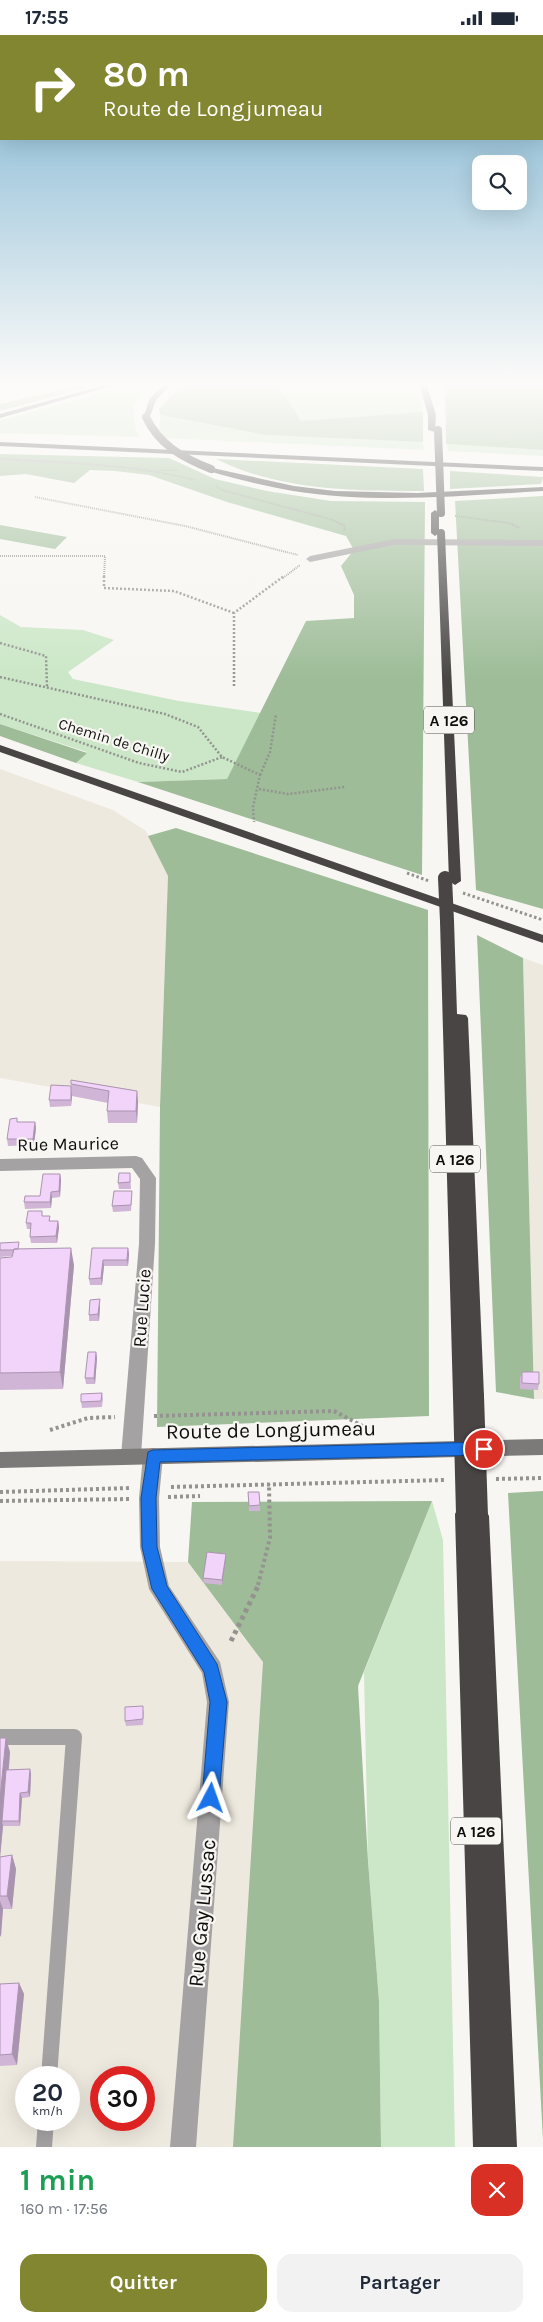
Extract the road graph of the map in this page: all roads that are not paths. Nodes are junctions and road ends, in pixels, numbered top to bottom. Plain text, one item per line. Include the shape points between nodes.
1 (264, 485) edge
2 (437, 485) edge
3 (543, 489) edge
4 (542, 543) edge
5 (310, 559) road end
6 (0, 748) edge
7 (543, 939) edge
8 (136, 1162) joint
9 (0, 1165) edge
10 (543, 1447) edge
11 (142, 1456) junction
12 (0, 1460) edge
13 (472, 1515) junction
14 (0, 1737) edge
15 (50, 2066) edge
16 (45, 2131) edge
17 (44, 2147) edge
18 (183, 2147) edge
19 (486, 2147) edge
20 (504, 2147) edge

1 - 3 highway, bridge via 333,495 420,497
2 - 13 highway, A 126, bridge
4 - 5 street via 394,542
6 - 7 highway
8 - 9 street, Rue Maurice
8 - 11 street, Rue Lucie via 148,1178 147,1244 134,1416
10 - 11 street, Route de Longjumeau
11 - 12 street, Route de Longjumeau
11 - 18 street, Rue Gay Lussac via 149,1493 150,1547 159,1589 212,1669 218,1702
13 - 19 highway, A 126
13 - 20 highway, A 126
14 - 15 lane via 74,1737
16 - 17 lane

